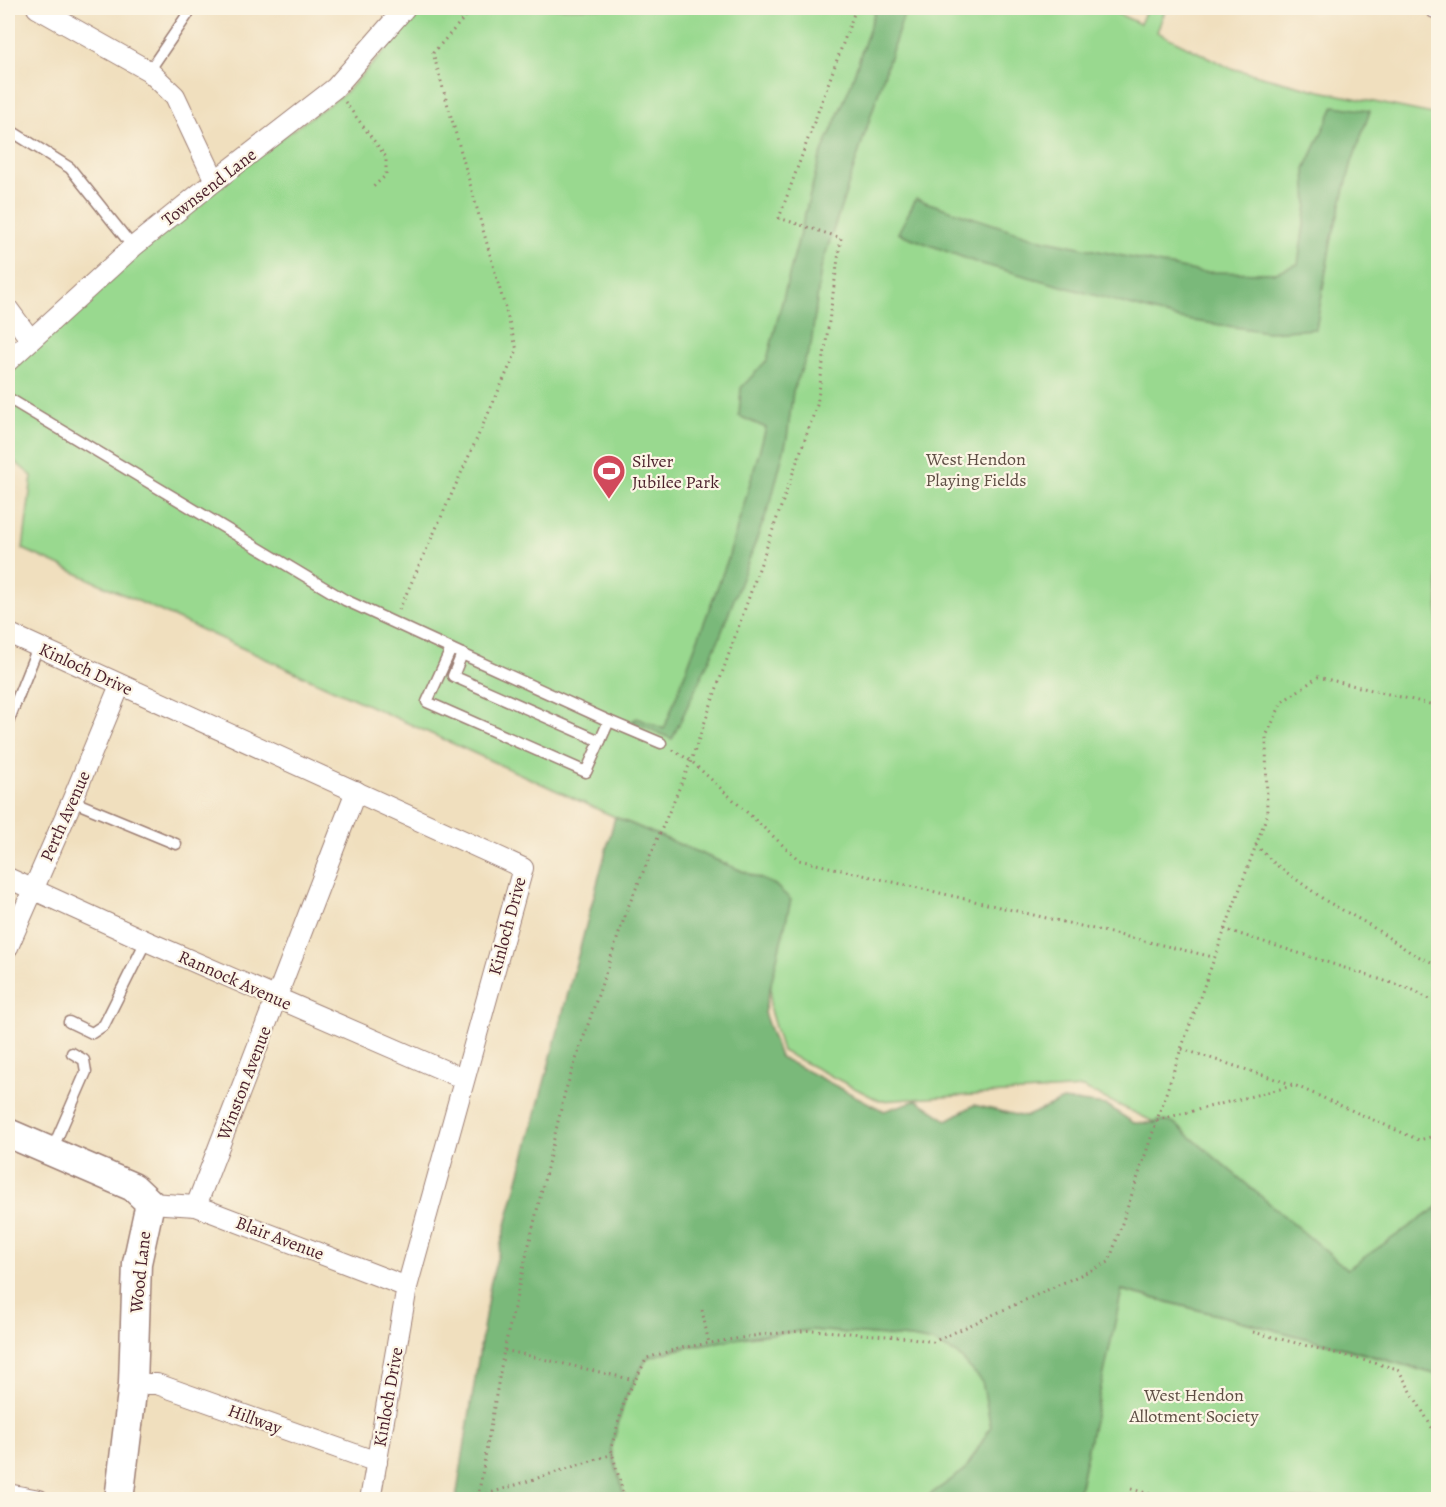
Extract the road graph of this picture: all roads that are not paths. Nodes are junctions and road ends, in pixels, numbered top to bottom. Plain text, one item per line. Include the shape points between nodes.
1 (37, 8) edge
2 (192, 8) edge
3 (405, 8) edge
4 (149, 71) junction
5 (8, 129) edge
6 (215, 181) junction
7 (134, 247) junction
8 (8, 309) edge
9 (30, 339) junction
10 (8, 361) edge
11 (8, 398) edge
12 (8, 633) edge
13 (38, 647) junction
14 (457, 652) junction
15 (120, 685) junction
16 (609, 721) junction
17 (8, 722) edge
18 (600, 741) junction
19 (661, 743) road end
20 (356, 791) junction
21 (72, 801) junction
22 (176, 844) dead end
23 (8, 878) edge
24 (32, 890) junction
25 (146, 941) junction
26 (8, 947) edge
27 (276, 998) junction
28 (69, 1022) dead end
29 (72, 1053) dead end
30 (464, 1079) junction
31 (8, 1133) edge
32 (51, 1151) junction
33 (150, 1203) junction
34 (196, 1206) junction
35 (407, 1287) junction
36 (133, 1384) junction
37 (377, 1462) junction
38 (8, 1494) edge
39 (39, 1500) edge
40 (119, 1500) edge
41 (370, 1500) edge

1 - 4 street
2 - 4 lane
3 - 6 street, Townsend Lane via 335,88
4 - 6 street via 175,96
5 - 7 lane via 70,168
6 - 7 street, Townsend Lane
7 - 9 street, Townsend Lane
8 - 9 street
9 - 10 street, Townsend Lane
11 - 14 lane via 345,600
12 - 13 street, Kinloch Drive
13 - 15 street, Kinloch Drive
13 - 17 lane
14 - 16 lane
14 - 18 lane via 453,676
14 - 18 lane via 427,702 586,772
15 - 20 street, Kinloch Drive
15 - 21 street, Perth Avenue
16 - 18 lane
16 - 19 lane
20 - 27 street, Winston Avenue
20 - 30 street, Kinloch Drive via 523,868
21 - 22 lane
21 - 24 street, Perth Avenue
23 - 24 street, Rannock Avenue
24 - 25 street, Rannock Avenue
24 - 26 street, Perth Avenue
25 - 27 street, Rannock Avenue
25 - 28 lane via 104,1025 92,1033
27 - 30 street, Rannock Avenue
27 - 34 street, Winston Avenue
29 - 32 lane via 84,1060 86,1072
30 - 35 street, Kinloch Drive
31 - 32 street
32 - 33 street via 133,1187
33 - 34 street, Blair Avenue
33 - 36 street, Wood Lane via 138,1263
34 - 35 street, Blair Avenue
35 - 37 street, Kinloch Drive
36 - 37 street, Hillway via 157,1384
36 - 40 street, Wood Lane
37 - 41 street, Kinloch Drive
38 - 39 street

